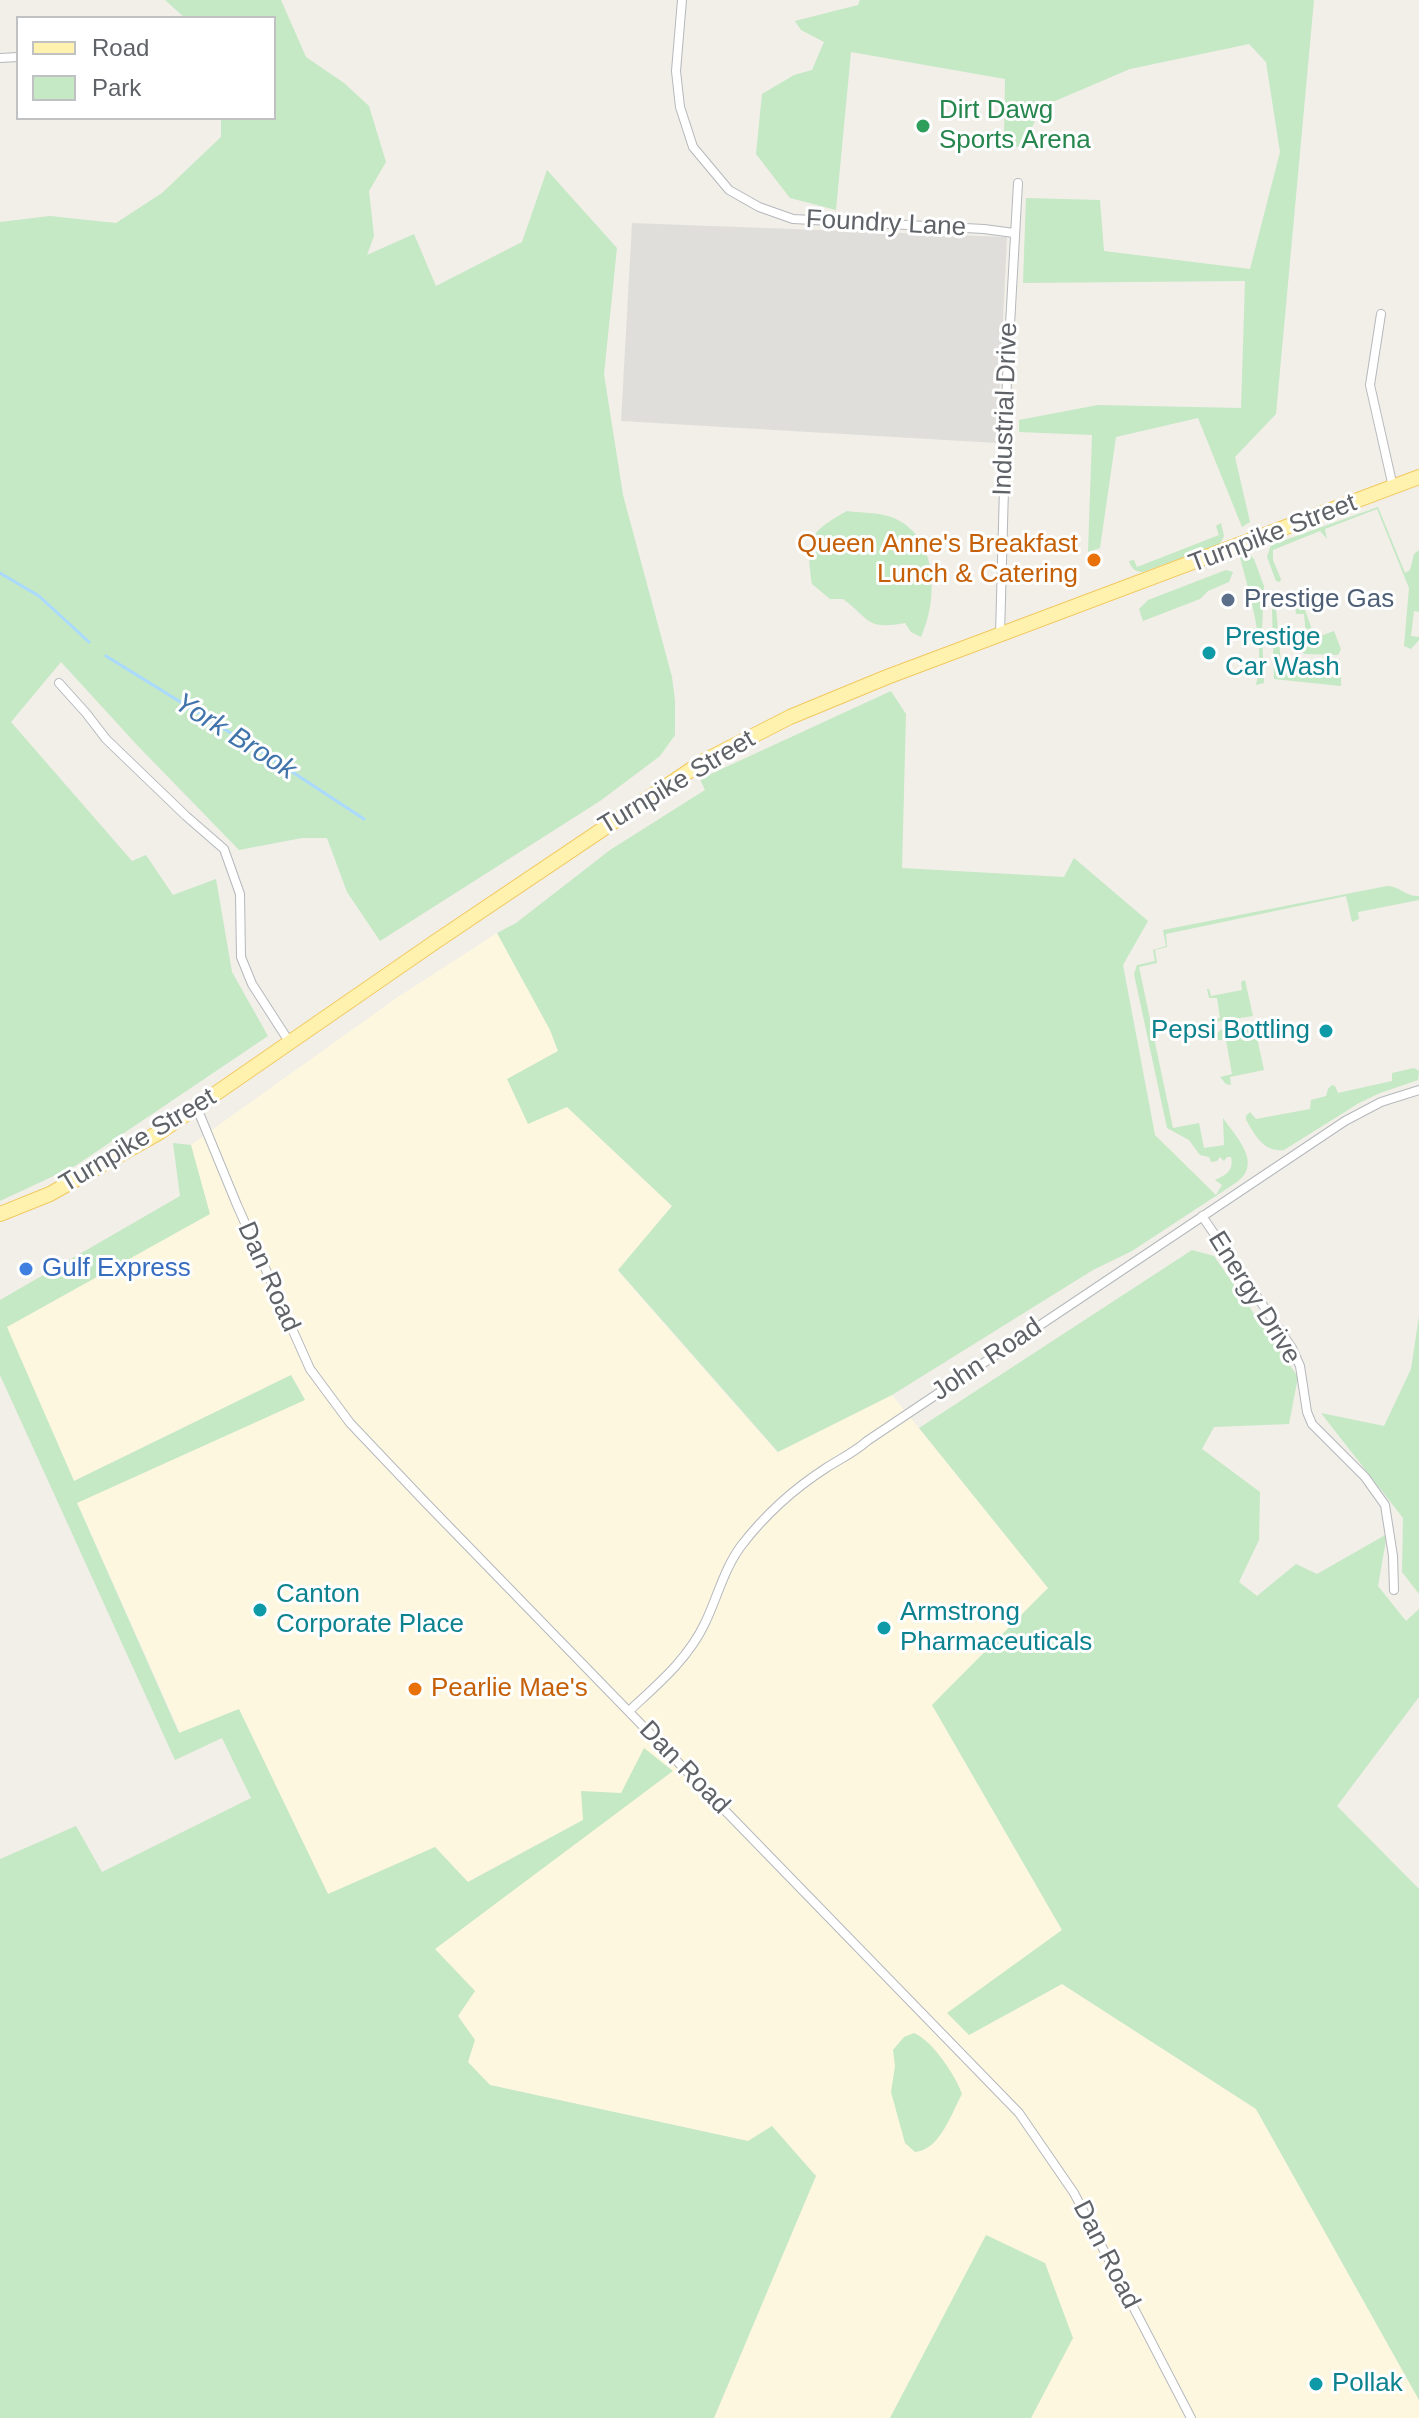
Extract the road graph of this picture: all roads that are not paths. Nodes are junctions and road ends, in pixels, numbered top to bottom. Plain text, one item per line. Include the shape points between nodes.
1 (682, 0) edge
2 (1018, 183) dead end
3 (1014, 233) junction
4 (1381, 314) dead end
5 (1419, 477) edge
6 (1393, 488) junction
7 (1000, 636) junction
8 (59, 683) dead end
9 (290, 1043) junction
10 (1419, 1090) edge
11 (197, 1108) junction
12 (0, 1214) edge
13 (1202, 1216) junction
14 (1394, 1590) dead end
15 (630, 1710) junction
16 (1191, 2418) edge

1 - 3 street, Foundry Lane via 676,71 680,107 693,147 729,190 793,219
2 - 3 street, Industrial Drive
3 - 7 street, Industrial Drive
4 - 6 street via 1370,385
5 - 6 main road, Turnpike Street
6 - 7 main road, Turnpike Street
7 - 9 main road, Turnpike Street via 790,717 704,761
8 - 9 street via 106,739 224,849 240,894 241,957
9 - 11 main road, Turnpike Street
10 - 13 street, John Road via 1345,1121
11 - 12 main road, Turnpike Street via 96,1170
11 - 15 street, Dan Road via 295,1339 321,1387 426,1503
13 - 14 street, Energy Drive via 1292,1348 1312,1424 1383,1501
13 - 15 street, John Road via 793,1493 729,1565 690,1649
15 - 16 street, Dan Road via 1019,2113 1074,2193

